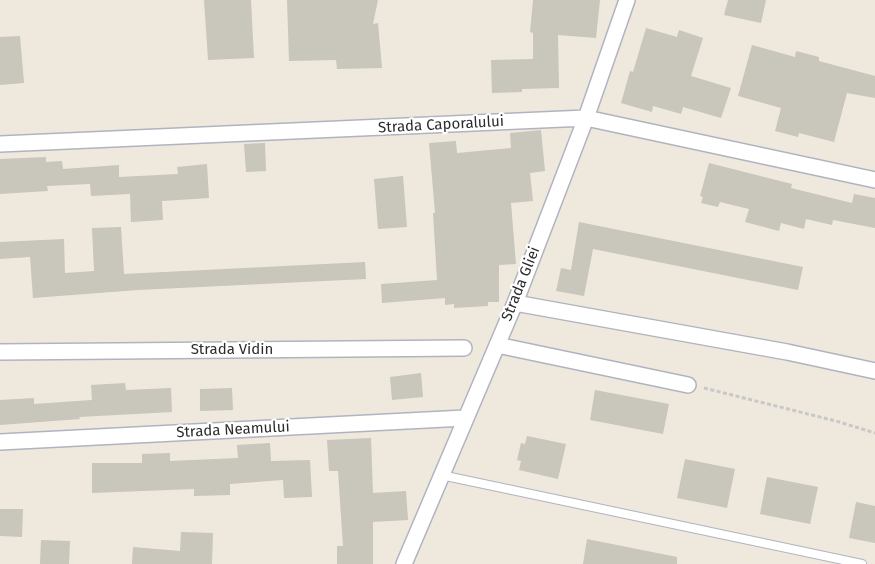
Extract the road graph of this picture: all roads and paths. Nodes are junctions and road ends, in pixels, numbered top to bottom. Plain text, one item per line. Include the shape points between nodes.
1 (627, 0) edge
2 (586, 118) junction
3 (0, 144) edge
4 (875, 180) edge
5 (515, 302) junction
6 (497, 345) junction
7 (464, 348) dead end
8 (0, 352) edge
9 (875, 370) edge
10 (688, 385) joint
11 (465, 418) junction
12 (875, 433) edge
13 (0, 442) edge
14 (441, 475) junction
15 (404, 564) edge
16 (862, 564) edge

1 - 2 street, Strada Gliei
2 - 3 street, Strada Caporalului
2 - 4 street, Strada Caporalului
2 - 5 street, Strada Gliei
5 - 6 street, Strada Gliei
5 - 9 street
6 - 10 street
6 - 11 street, Strada Gliei
7 - 8 street, Strada Vidin
10 - 12 path
11 - 13 street, Strada Neamului
11 - 14 street, Strada Gliei
14 - 15 street, Strada Gliei
14 - 16 lane

